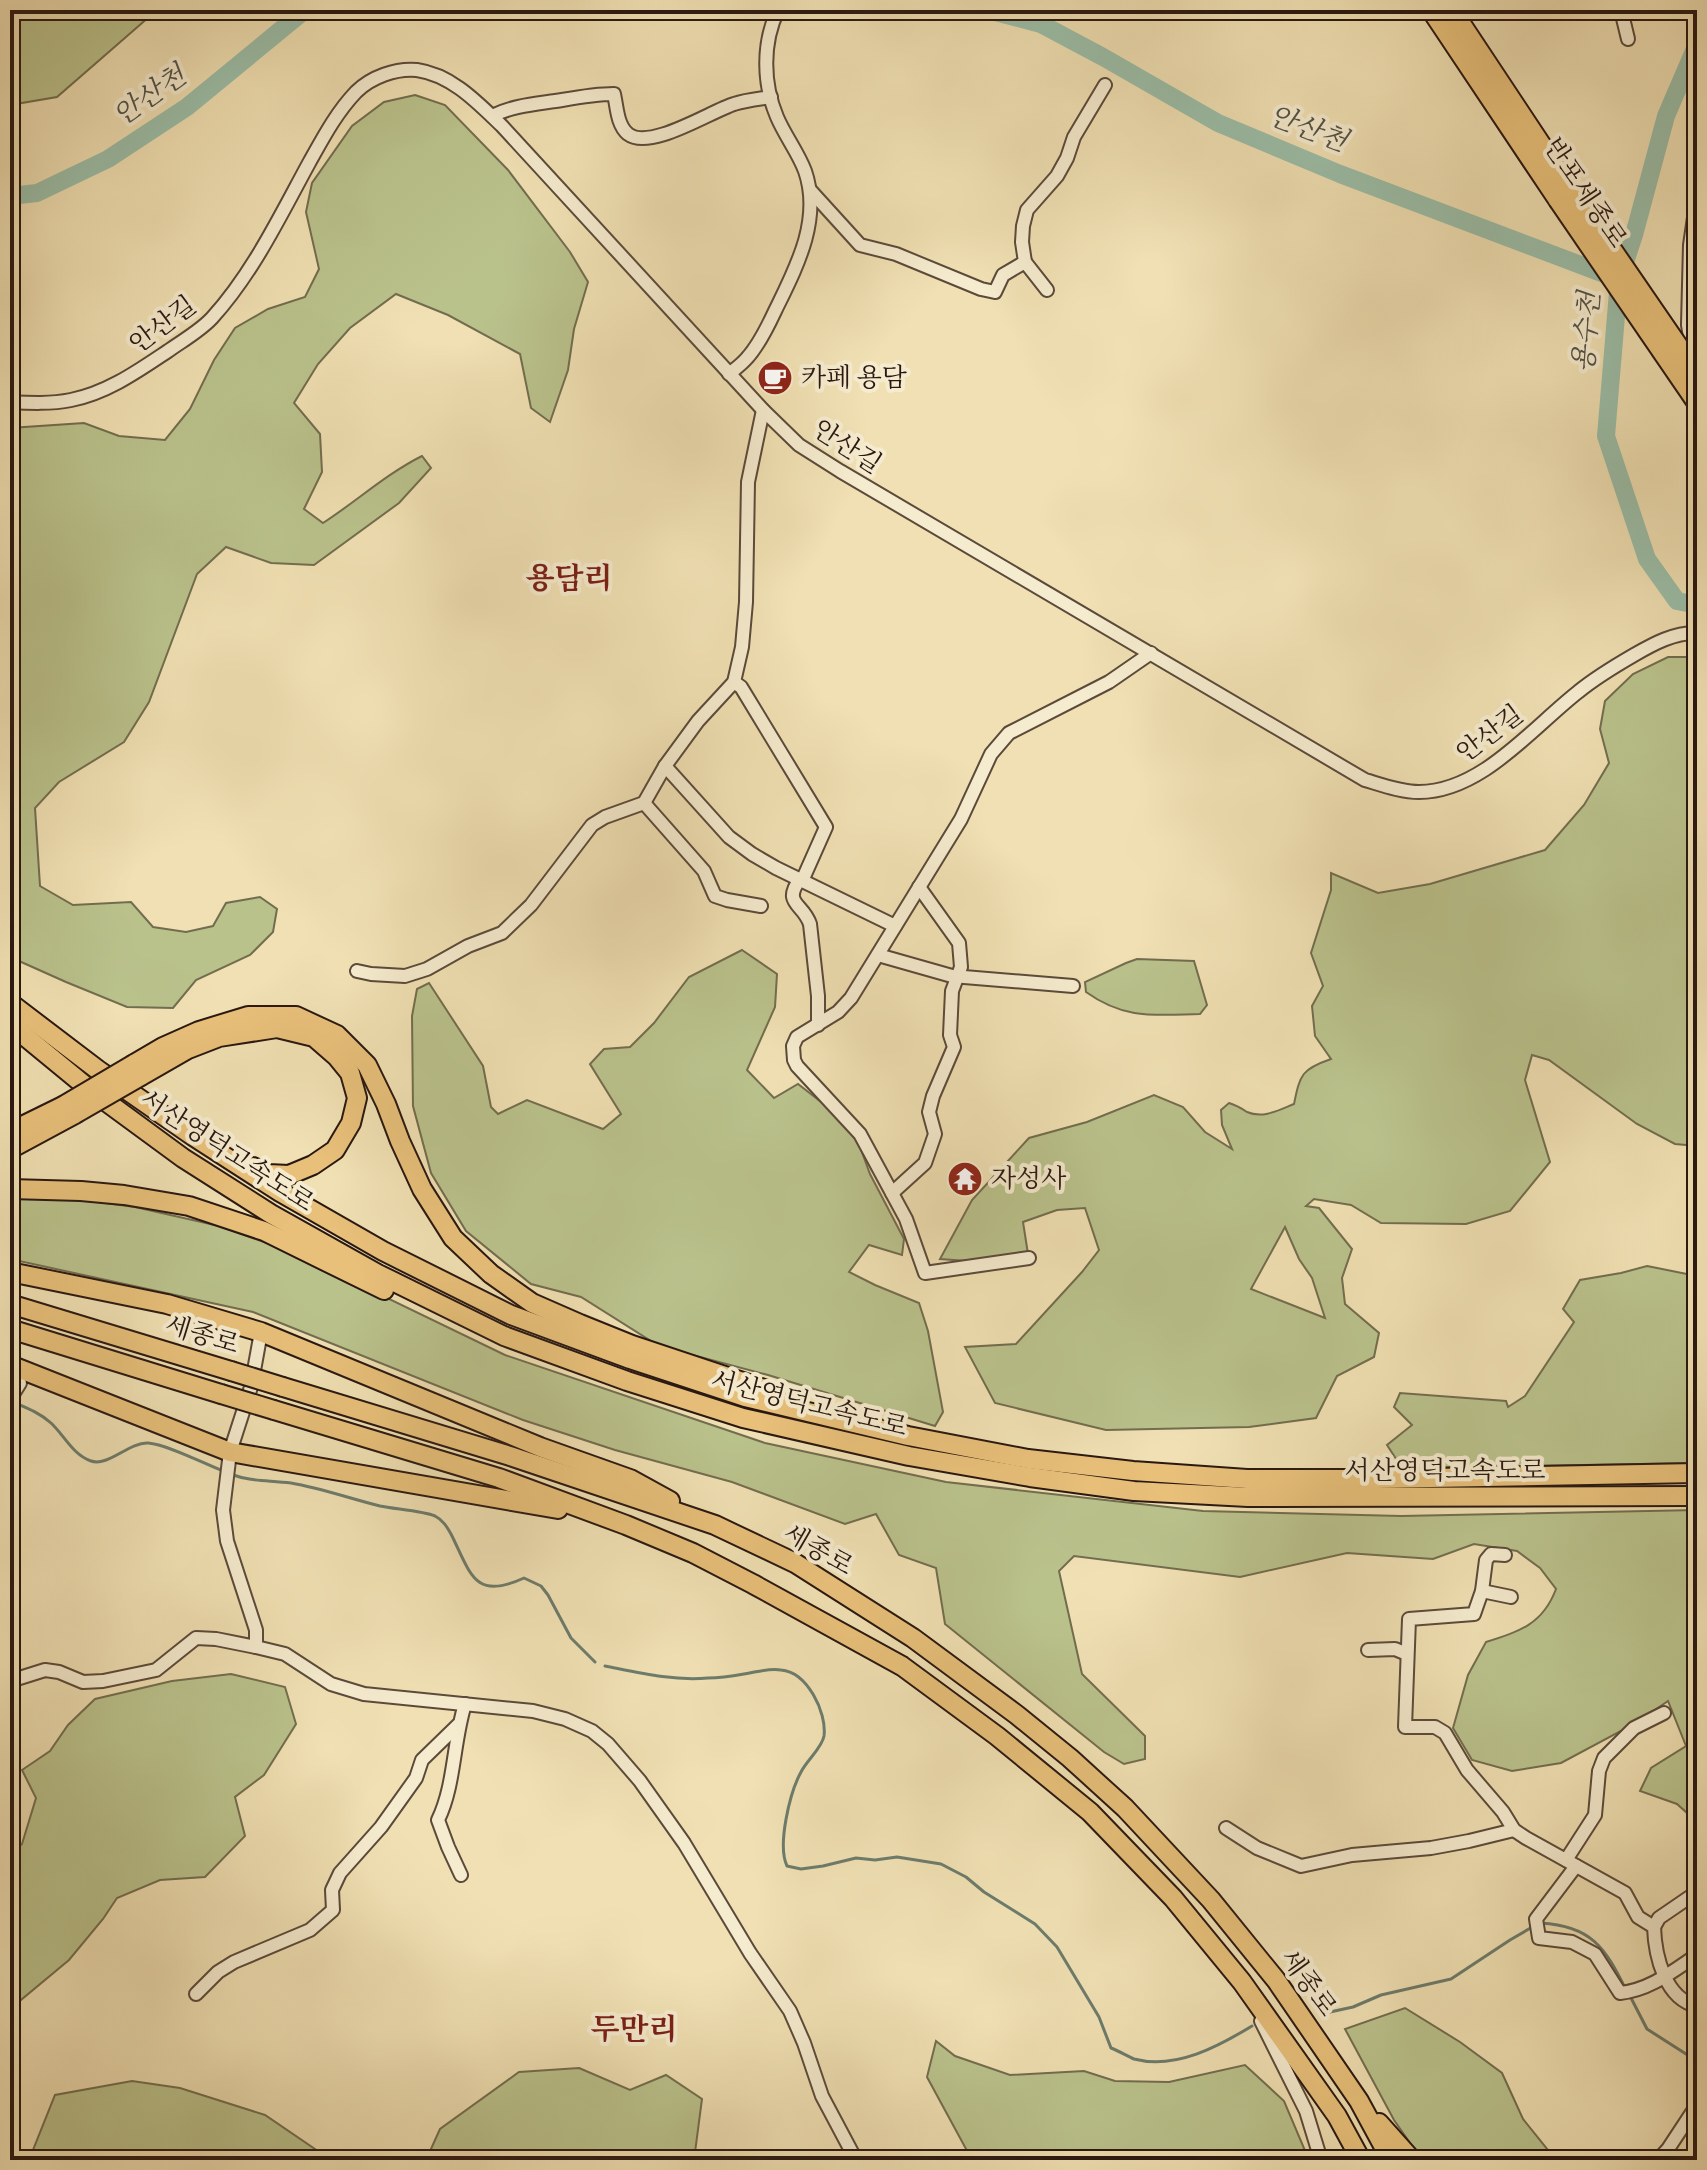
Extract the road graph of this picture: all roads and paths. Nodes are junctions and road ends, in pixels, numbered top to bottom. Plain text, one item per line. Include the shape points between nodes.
1 (778, 10) edge
2 (1431, 10) edge
3 (1452, 10) edge
4 (1621, 10) edge
5 (1628, 39) dead end
6 (1105, 85) dead end
7 (771, 97) junction
8 (492, 116) junction
9 (810, 190) junction
10 (1565, 195) junction
11 (1697, 197) edge
12 (1025, 262) junction
13 (1047, 290) dead end
14 (1697, 373) edge
15 (729, 374) junction
16 (10, 402) edge
17 (1697, 403) edge
18 (763, 410) junction
19 (1697, 435) edge
20 (1697, 633) edge
21 (1151, 653) junction
22 (734, 682) junction
23 (665, 766) junction
24 (644, 803) junction
25 (801, 880) junction
26 (919, 887) junction
27 (761, 906) dead end
28 (895, 926) junction
29 (878, 955) junction
30 (357, 971) dead end
31 (957, 976) junction
32 (1073, 986) dead end
33 (10, 1003) edge
34 (10, 1024) edge
35 (818, 1025) junction
36 (137, 1070) junction
37 (69, 1110) junction
38 (10, 1132) edge
39 (193, 1136) junction
40 (10, 1149) edge
41 (10, 1189) edge
42 (892, 1193) junction
43 (1029, 1258) dead end
44 (10, 1272) edge
45 (10, 1304) edge
46 (10, 1329) edge
47 (261, 1332) junction
48 (504, 1336) junction
49 (10, 1365) edge
50 (20, 1383) dead end
51 (10, 1399) edge
52 (908, 1436) junction
53 (230, 1459) junction
54 (1697, 1473) edge
55 (1697, 1496) edge
56 (626, 1525) junction
57 (715, 1525) junction
58 (1505, 1555) dead end
59 (1482, 1591) junction
60 (1511, 1597) dead end
61 (256, 1647) junction
62 (1368, 1650) dead end
63 (1407, 1654) junction
64 (10, 1681) edge
65 (465, 1704) junction
66 (1664, 1713) dead end
67 (458, 1725) junction
68 (1226, 1828) dead end
69 (1514, 1830) junction
70 (1571, 1863) junction
71 (461, 1875) dead end
72 (1697, 1892) edge
73 (1654, 1927) junction
74 (1697, 1955) edge
75 (1666, 1977) junction
76 (1242, 1982) junction
77 (196, 1994) dead end
78 (1697, 2006) edge
79 (1359, 2101) junction
80 (1697, 2105) edge
81 (856, 2160) edge
82 (1321, 2160) edge
83 (1361, 2160) edge
84 (1391, 2160) edge
85 (1412, 2160) edge
86 (1658, 2160) edge

1 - 7 street via 766,63
2 - 10 highway, 반포세종로
3 - 10 highway, 반포세종로
4 - 5 street
6 - 12 street via 1057,176 1027,210
7 - 8 street via 730,105 650,138 627,134 614,94 522,106
7 - 9 street
8 - 15 street, 안산길
8 - 16 street, 안산길 via 437,75 416,70 380,76 358,90 336,115 257,255 209,321 97,393 46,403
9 - 12 street via 860,245 981,289 995,292 1003,275
9 - 15 street via 807,234 794,272 748,358
10 - 14 highway, 반포세종로, bridge
10 - 17 highway, 반포세종로, bridge
11 - 19 street via 1688,325
12 - 13 street
15 - 18 street, 안산길
18 - 21 street, 안산길 via 799,445 840,471
18 - 22 street via 748,482 746,602
20 - 21 street, 안산길 via 1682,633 1616,665 1487,770 1442,789 1418,792 1365,780
21 - 26 street via 1109,682 1009,733 991,754 961,819
22 - 23 street
22 - 25 street via 826,827
23 - 24 street
23 - 25 street via 729,837
24 - 27 street via 704,871 715,896
24 - 30 street via 592,825 531,905 502,933 405,976
25 - 28 street
25 - 35 street via 792,895 810,924
26 - 28 street
26 - 31 street via 959,943
28 - 29 street
29 - 31 street
29 - 35 street via 851,998
31 - 32 street
31 - 42 street via 950,1035 954,1047 929,1112 935,1134 925,1163
33 - 39 highway, 서산영덕고속도로
34 - 48 highway, 서산영덕고속도로 via 183,1158 271,1214
35 - 42 street via 797,1037 794,1060 860,1134
36 - 37 highway, bridge
36 - 39 highway via 219,1037 277,1028 314,1037 350,1073 357,1098 351,1123 335,1150 289,1175 268,1174
36 - 52 highway via 163,1047 248,1016 296,1016 337,1035 367,1065 422,1189 453,1238 532,1303 632,1345
37 - 38 highway
37 - 40 highway
39 - 52 highway, 서산영덕고속도로 via 383,1251 511,1315 745,1397
41 - 48 highway via 110,1193 189,1206 264,1231 376,1287
42 - 43 street via 925,1273
44 - 47 highway via 167,1304
45 - 57 highway, 세종로, bridge via 510,1456
46 - 56 highway, 세종로, bridge via 499,1478
47 - 53 street
47 - 57 highway via 630,1479
48 - 55 highway, 서산영덕고속도로 via 743,1418 909,1456 1134,1491 1248,1497
49 - 53 highway
50 - 51 street
52 - 54 highway, 서산영덕고속도로 via 1028,1459 1247,1479
53 - 56 highway via 469,1492
53 - 61 street via 223,1510 227,1541 256,1630
56 - 76 highway, 세종로 via 741,1577 902,1666 1090,1812 1173,1898
57 - 79 highway, 세종로 via 795,1563 913,1638 1092,1778 1211,1900 1276,1980
58 - 59 street via 1491,1554 1486,1560
59 - 60 street
59 - 63 street via 1474,1614 1409,1619
61 - 64 street via 196,1638 156,1670 83,1682 45,1670
61 - 65 street via 285,1654 331,1684 364,1694
62 - 63 street
63 - 69 street via 1405,1727 1435,1727 1445,1733
65 - 67 street
65 - 81 street via 565,1719 592,1731 616,1753 684,1843 790,2011 822,2096
66 - 70 street via 1634,1728 1604,1758 1595,1815
67 - 71 street via 446,1805 438,1820
67 - 77 street via 422,1760 416,1778 381,1827 340,1873 332,1890 333,1910 310,1930 234,1962
68 - 69 street via 1301,1866
69 - 70 street
70 - 73 street via 1625,1893 1638,1917
70 - 75 street via 1536,1919 1539,1938 1572,1942 1595,1954 1627,1992
72 - 73 street
73 - 75 street
74 - 75 street
75 - 78 street via 1686,2004
76 - 82 street via 1306,2111
76 - 83 highway, 세종로 via 1337,2116
79 - 84 highway, 세종로
79 - 85 highway
80 - 86 street

